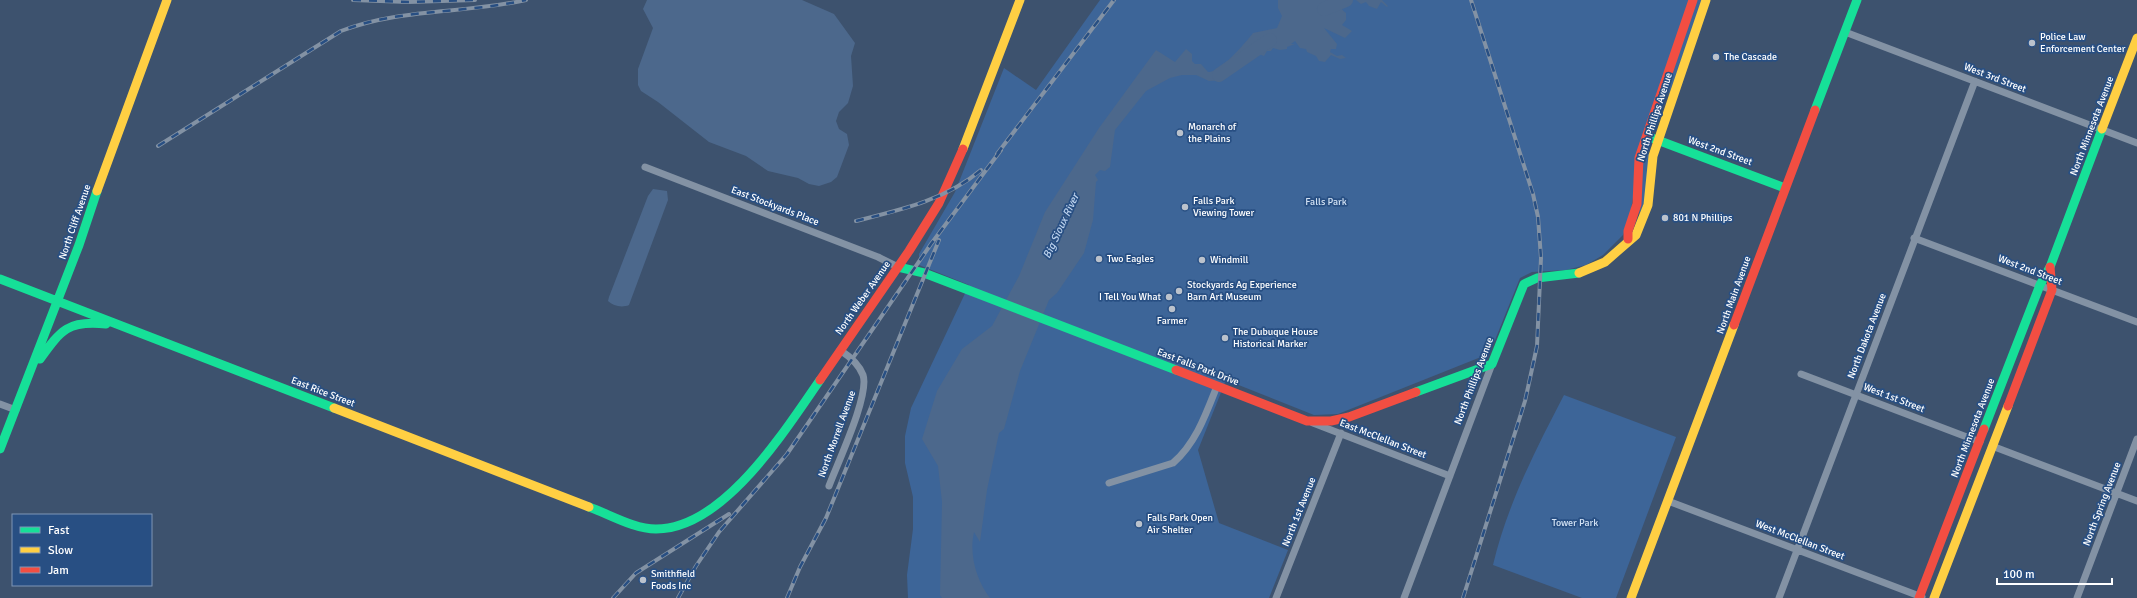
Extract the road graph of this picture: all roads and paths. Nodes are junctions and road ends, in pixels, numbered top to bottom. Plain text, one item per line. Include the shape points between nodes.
1 (167, 0) edge
2 (1020, 0) edge
3 (1693, 0) edge
4 (1706, 0) edge
5 (1857, 0) edge
6 (1845, 32) junction
7 (2137, 38) edge
8 (1975, 81) junction
9 (2102, 129) junction
10 (1647, 136) junction
11 (1658, 140) junction
12 (2137, 143) edge
13 (645, 167) dead end
14 (1785, 188) junction
15 (1628, 238) junction
16 (1914, 238) junction
17 (898, 267) junction
18 (2050, 267) junction
19 (0, 279) edge
20 (2040, 285) junction
21 (2052, 290) junction
22 (58, 301) junction
23 (2137, 322) edge
24 (123, 326) junction
25 (840, 350) junction
26 (1492, 364) junction
27 (33, 368) junction
28 (1801, 374) dead end
29 (1217, 386) junction
30 (1856, 395) junction
31 (0, 404) edge
32 (16, 410) junction
33 (1307, 421) junction
34 (1341, 433) junction
35 (2137, 439) edge
36 (1980, 442) junction
37 (1992, 446) junction
38 (0, 449) edge
39 (1450, 476) junction
40 (1109, 484) dead end
41 (829, 486) dead end
42 (2116, 494) junction
43 (1668, 501) junction
44 (2137, 502) edge
45 (637, 525) joint
46 (1797, 550) junction
47 (1921, 597) edge
48 (1276, 598) edge
49 (1404, 598) edge
50 (1630, 598) edge
51 (1779, 598) edge
52 (1934, 598) edge
53 (2077, 598) edge

1 - 22 street, North Cliff Avenue
2 - 17 street, North Weber Avenue via 970,134 946,190
3 - 10 street, North Phillips Avenue
4 - 11 street, North Phillips Avenue
5 - 6 street, North Main Avenue
6 - 8 street, West 3rd Street
6 - 14 street, North Main Avenue
7 - 9 street, North Minnesota Avenue
8 - 9 street, West 3rd Street
8 - 16 street, North Dakota Avenue
9 - 12 street, West 3rd Street
9 - 18 street, North Minnesota Avenue
10 - 11 street, West 2nd Street
10 - 15 street, North Phillips Avenue via 1638,164 1637,204
11 - 14 street, West 2nd Street
11 - 15 street, North Phillips Avenue via 1651,164 1646,210 1636,235
13 - 17 street, East Stockyards Place
14 - 43 street, North Main Avenue
15 - 26 street, North Phillips Avenue via 1612,256 1590,270 1568,276 1536,278 1524,284
16 - 20 street, West 2nd Street
16 - 30 street, North Dakota Avenue
17 - 25 street, North Weber Avenue
17 - 29 street, East Falls Park Drive via 913,269
18 - 20 street, North Minnesota Avenue
18 - 21 street, North Minnesota Avenue
19 - 22 street, East Rice Street
20 - 21 street, West 2nd Street
20 - 36 street, North Minnesota Avenue
21 - 23 street, West 2nd Street
21 - 37 street, North Minnesota Avenue
22 - 24 street, East Rice Street
22 - 27 street, North Cliff Avenue
24 - 27 street via 74,323 60,332
24 - 45 street, East Rice Street
25 - 41 street, North Morrell Avenue via 860,369 864,390
25 - 45 street, North Weber Avenue via 776,443 727,498 681,526 655,529
26 - 33 street, East Falls Park Drive via 1349,417 1331,421
26 - 39 street, North Phillips Avenue
27 - 32 street, North Cliff Avenue
28 - 30 street, West 1st Street
29 - 33 street, East Falls Park Drive
29 - 40 street via 1202,423 1173,463
30 - 36 street, West 1st Street
30 - 46 street, North Dakota Avenue
31 - 32 street
32 - 38 street, North Cliff Avenue
33 - 34 street, East McClellan Street
34 - 39 street, East McClellan Street
34 - 48 street, North 1st Avenue
35 - 42 street, North Spring Avenue
36 - 47 street, North Minnesota Avenue
37 - 42 street
37 - 52 street, North Minnesota Avenue
39 - 49 street, North Phillips Avenue
42 - 44 street
42 - 53 street, North Spring Avenue
43 - 46 street, West McClellan Street
43 - 50 street, North Main Avenue
46 - 47 street, West McClellan Street
46 - 51 street, North Dakota Avenue

